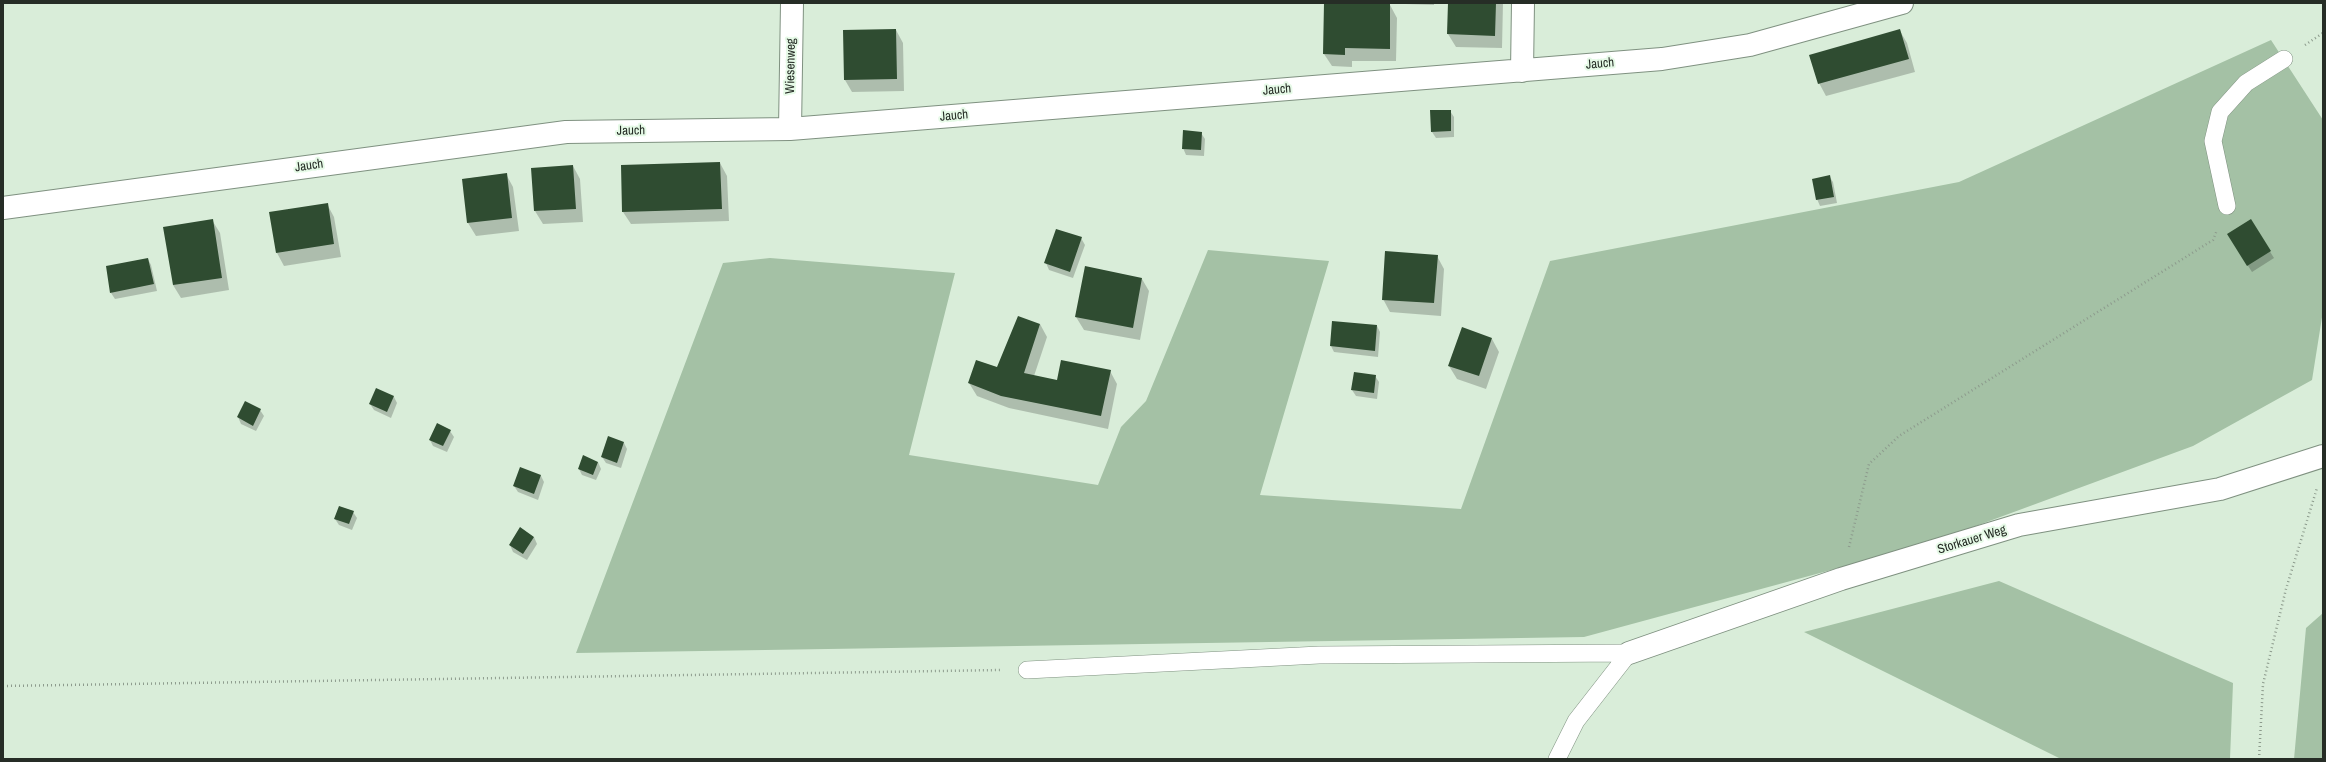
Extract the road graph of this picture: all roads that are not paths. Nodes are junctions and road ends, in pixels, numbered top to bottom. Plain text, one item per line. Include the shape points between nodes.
1 (792, 3) edge
2 (1523, 3) edge
3 (1902, 3) edge
4 (2284, 59) dead end
5 (1522, 71) junction
6 (790, 129) junction
7 (2227, 206) road end
8 (3, 208) edge
9 (2323, 456) edge
10 (1629, 653) junction
11 (1027, 670) road end
12 (1557, 759) edge

1 - 6 street, Wiesenweg
2 - 5 street
3 - 5 street, Jauch via 1750,45 1662,60
4 - 7 lane via 2246,83 2220,112 2213,141
5 - 6 street, Jauch
6 - 8 street, Jauch via 566,132
9 - 10 street, Storkauer Weg via 2220,489 2019,525 1841,579
10 - 11 lane via 1319,655
10 - 12 lane via 1576,721

